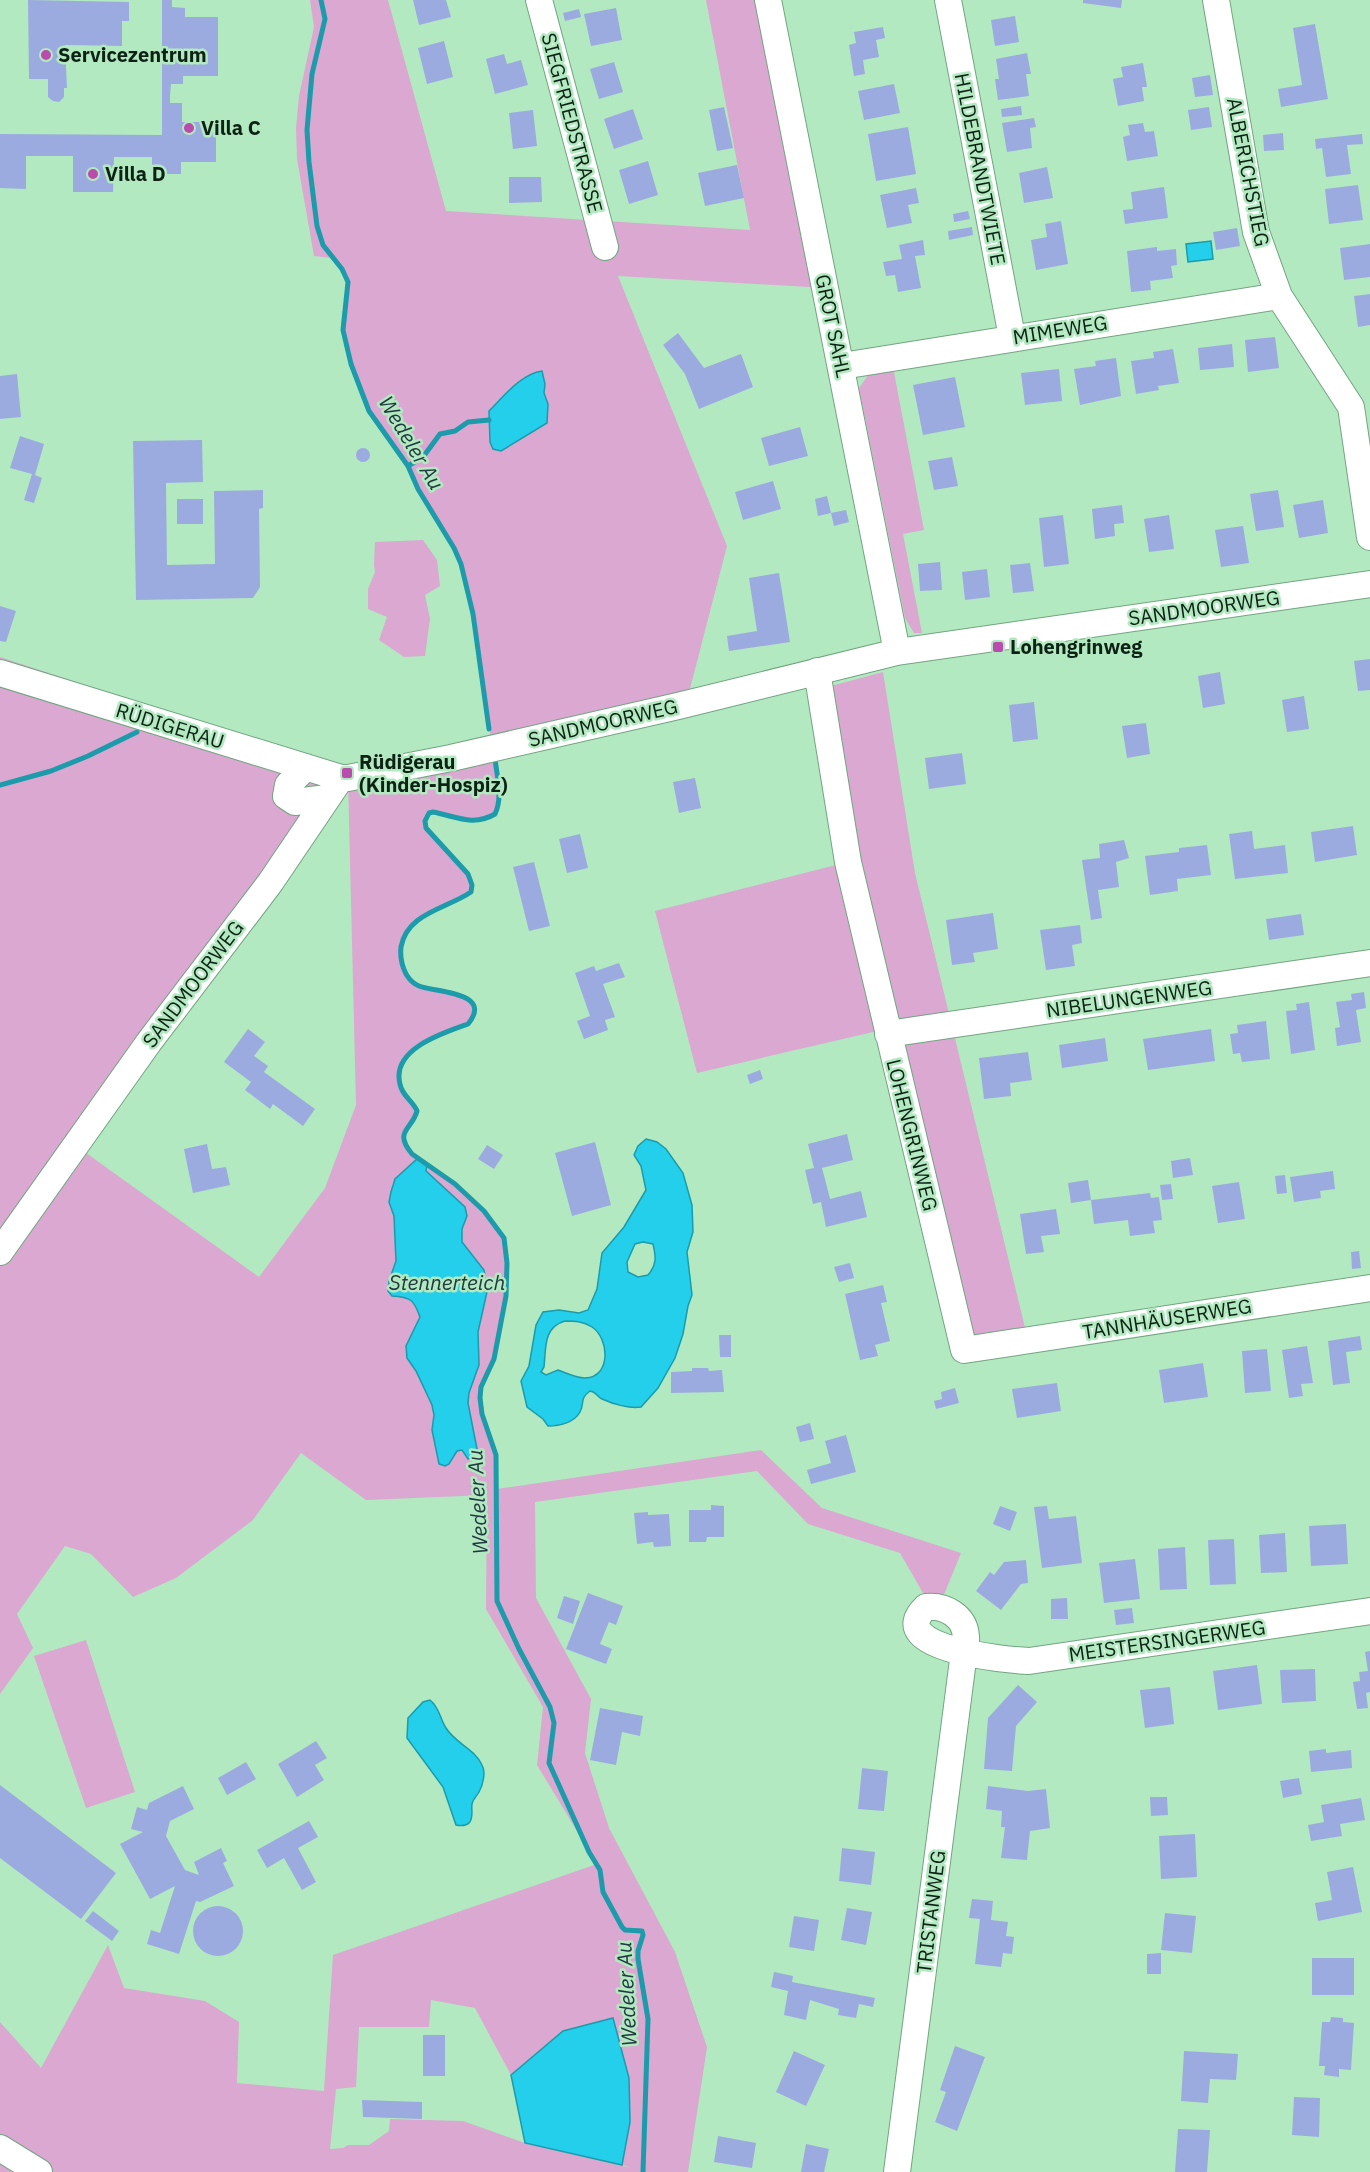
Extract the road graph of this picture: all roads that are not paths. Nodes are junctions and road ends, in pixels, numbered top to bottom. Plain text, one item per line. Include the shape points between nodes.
1 (539, 0) edge
2 (768, 0) edge
3 (948, 0) edge
4 (1216, 0) edge
5 (605, 247) dead end
6 (1279, 296) junction
7 (1012, 337) junction
8 (842, 366) junction
9 (1370, 537) edge
10 (1370, 584) edge
11 (897, 652) junction
12 (817, 671) junction
13 (0, 673) edge
14 (306, 767) junction
15 (334, 788) junction
16 (1370, 963) edge
17 (888, 1034) junction
18 (0, 1252) edge
19 (1370, 1288) edge
20 (964, 1350) joint
21 (1370, 1611) edge
22 (964, 1652) joint
23 (0, 2148) edge
24 (39, 2172) edge
25 (898, 2172) edge

1 - 5 street, SIEGFRIEDSTRASSE
2 - 8 street, GROT SAHL
3 - 7 street, HILDEBRANDTWIETE
4 - 6 street, ALBERICHSTIEG via 1256,232
6 - 7 street, MIMEWEG
6 - 9 street, ALBERICHSTIEG via 1351,407
7 - 8 street, MIMEWEG
8 - 11 street, GROT SAHL
10 - 11 street, SANDMOORWEG
11 - 12 street, SANDMOORWEG
12 - 15 street, SANDMOORWEG
12 - 17 street, LOHENGRINWEG via 848,862
13 - 14 street, RÜDIGERAU
14 - 15 street, RÜDIGERAU
14 - 15 street via 286,788 289,800 295,802
15 - 18 street, SANDMOORWEG via 270,884 149,1042
16 - 17 street, NIBELUNGENWEG
17 - 20 street, LOHENGRINWEG
19 - 20 street, TANNHÄUSERWEG
21 - 22 street, MEISTERSINGERWEG via 1029,1661
22 - 25 street, TRISTANWEG
23 - 24 street

